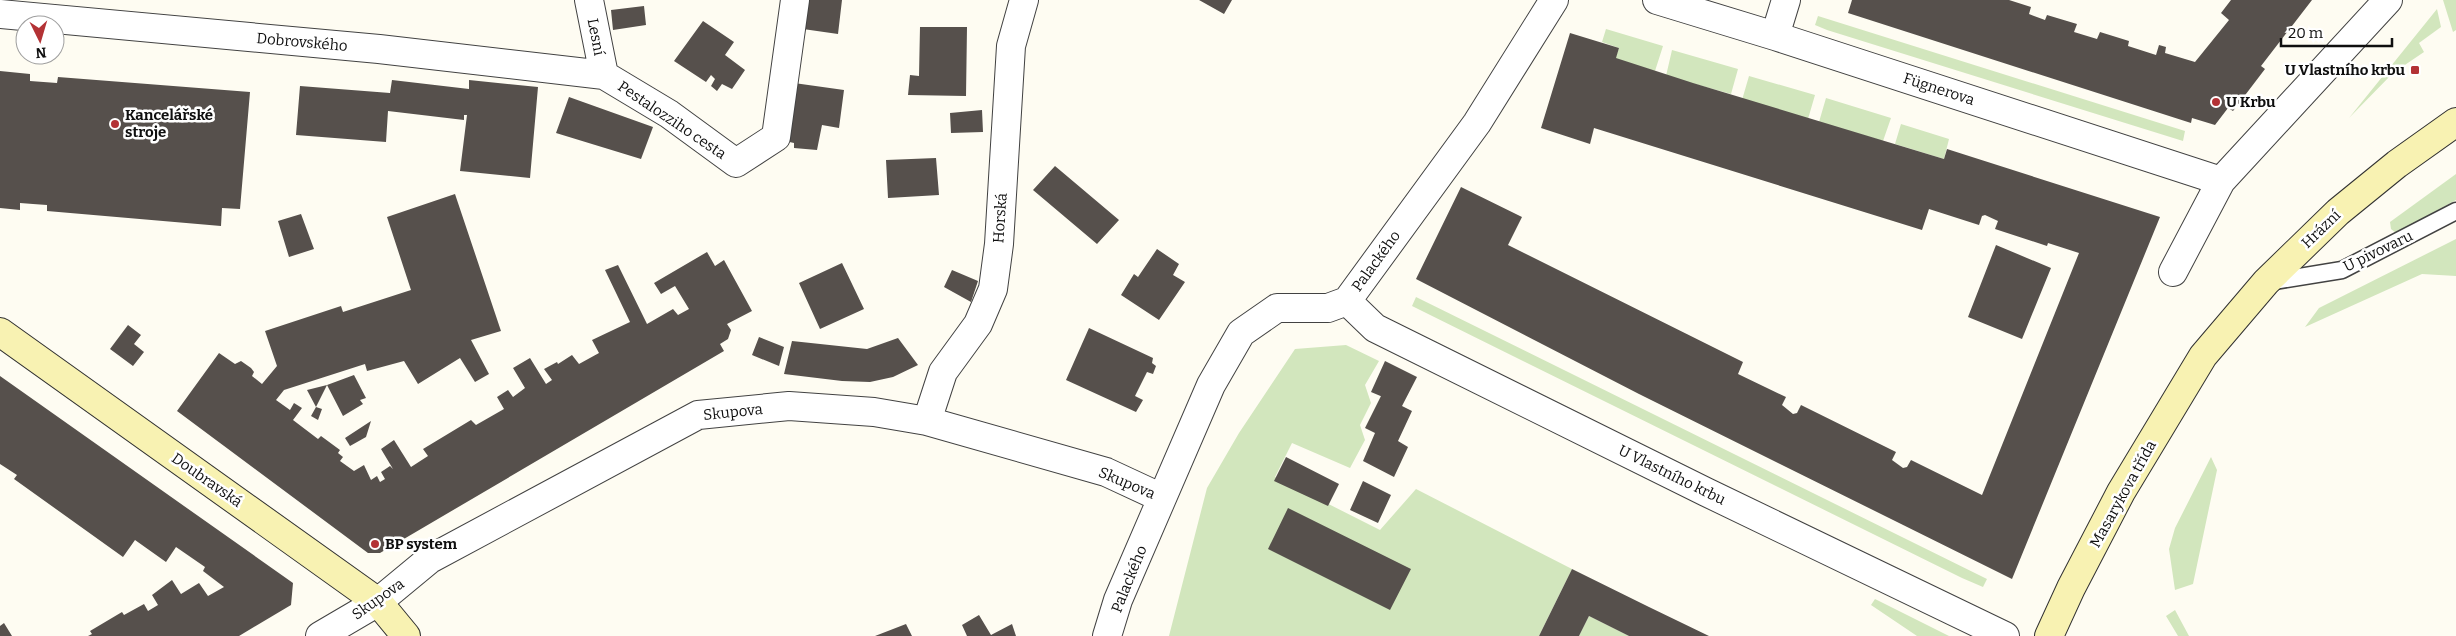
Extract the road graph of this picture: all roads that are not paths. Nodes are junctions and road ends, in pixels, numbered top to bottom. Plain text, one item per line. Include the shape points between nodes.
1 (589, 0) edge
2 (795, 0) edge
3 (1024, 0) edge
4 (1554, 0) edge
5 (1657, 0) edge
6 (1786, 0) edge
7 (2388, 0) edge
8 (0, 14) edge
9 (1775, 36) junction
10 (604, 75) junction
11 (2456, 122) edge
12 (2222, 181) junction
13 (2456, 211) edge
14 (2173, 272) dead end
15 (2266, 282) junction
16 (1347, 301) junction
17 (0, 333) edge
18 (2203, 356) joint
19 (927, 421) junction
20 (1162, 498) junction
21 (378, 602) junction
22 (320, 636) edge
23 (406, 636) edge
24 (1107, 636) edge
25 (2005, 636) edge
26 (2049, 636) edge

1 - 10 street, Lesní
2 - 10 street, Pestalozziho cesta via 776,137 736,163 669,114
3 - 19 street, Horská via 1011,46 999,244 993,289 978,324 943,372
4 - 16 street, Palackého via 1477,123
5 - 9 street, Fügnerova
6 - 9 street
7 - 12 street
8 - 10 street, Dobrovského via 379,49
9 - 12 street, Fügnerova
11 - 15 main road, Hrázní via 2338,212
12 - 14 street
13 - 15 lane, U pivovaru via 2342,270
15 - 18 main road, Hrázní
16 - 20 street, Palackého via 1328,308 1277,308 1241,333 1211,385
16 - 25 street, U Vlastního krbu via 1375,328
17 - 21 main road, Doubravská
18 - 26 main road, Masarykova třída via 2121,492
19 - 20 street, Skupova via 1106,472
19 - 21 street, Skupova via 874,412 789,406 698,415 430,559
20 - 24 street, Palackého via 1118,600
21 - 22 street, Skupova
21 - 23 main road, Doubravská

